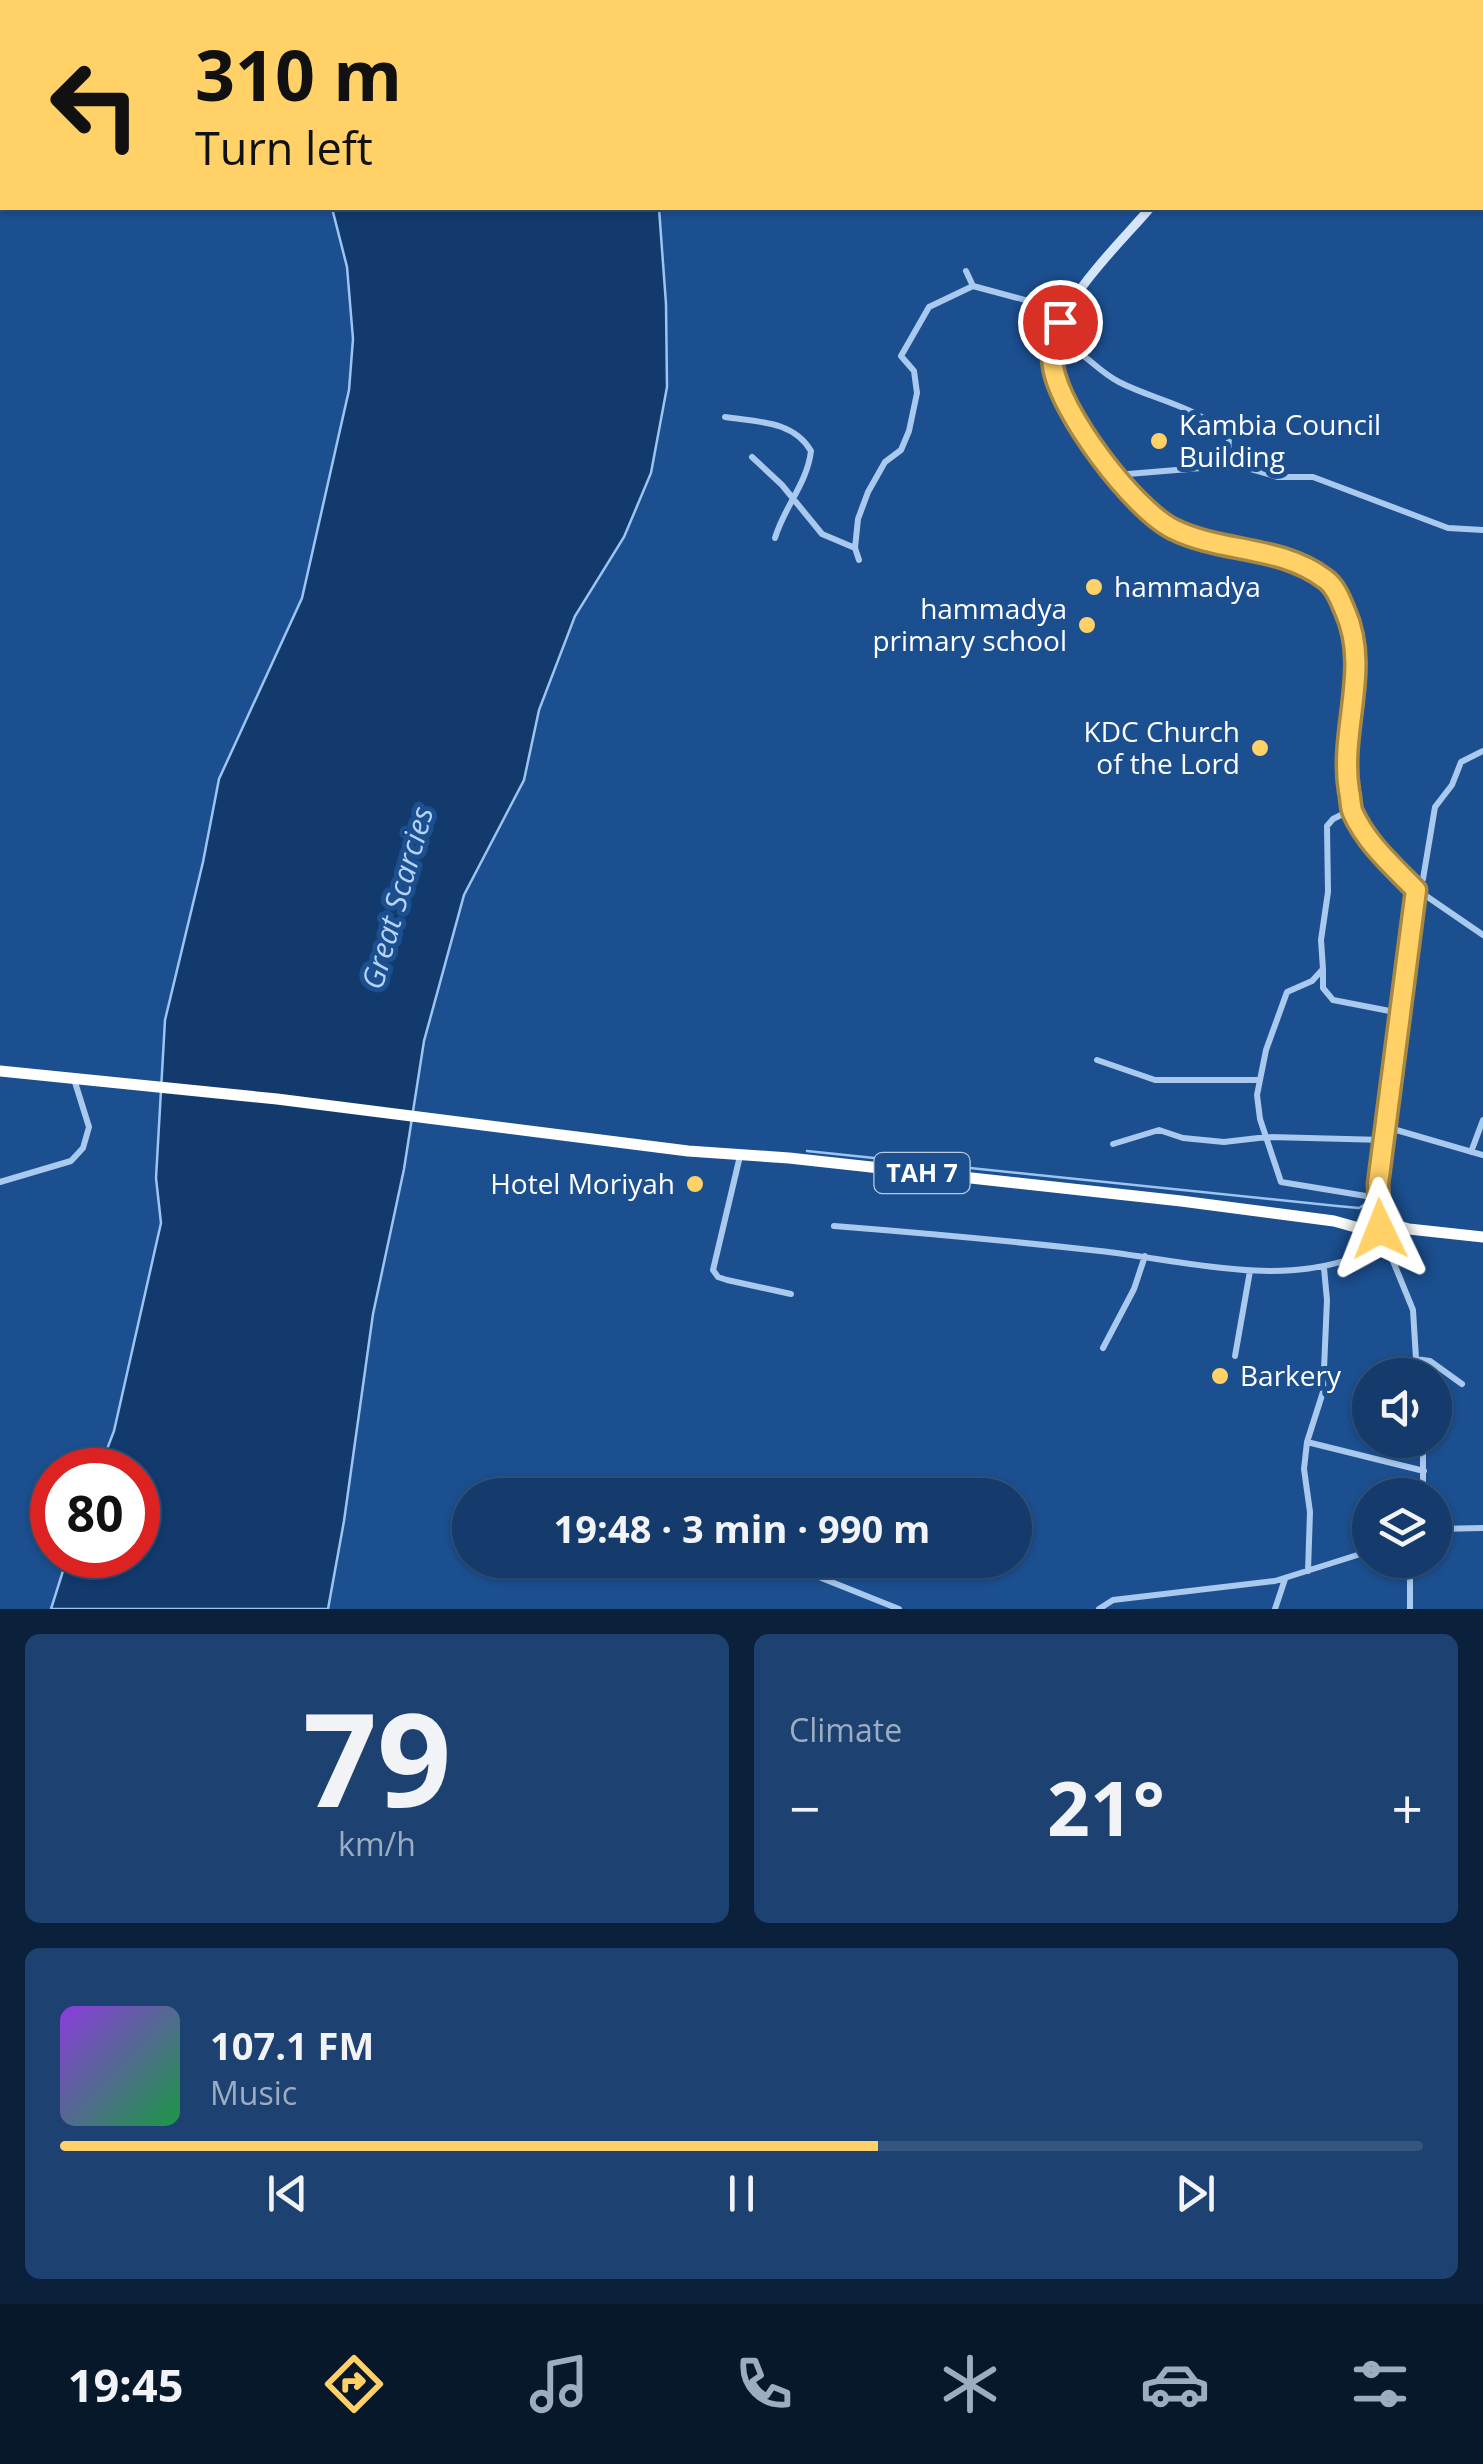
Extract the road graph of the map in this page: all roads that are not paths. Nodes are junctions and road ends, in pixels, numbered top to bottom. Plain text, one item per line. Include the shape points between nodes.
1 (1148, 210) edge
2 (966, 271) dead end
3 (973, 286) junction
4 (1064, 315) junction
5 (1053, 339) junction
6 (725, 418) dead end
7 (752, 457) dead end
8 (1220, 466) junction
9 (1114, 475) junction
10 (793, 498) junction
11 (1483, 530) edge
12 (775, 538) dead end
13 (854, 548) junction
14 (859, 560) dead end
15 (1483, 751) edge
16 (1351, 810) junction
17 (1416, 890) junction
18 (1483, 935) edge
19 (1323, 969) junction
20 (1400, 1013) junction
21 (1097, 1060) dead end
22 (0, 1071) edge
23 (74, 1077) junction
24 (1259, 1080) junction
25 (1483, 1120) edge
26 (1386, 1127) junction
27 (1267, 1137) junction
28 (1384, 1140) junction
29 (1113, 1144) dead end
30 (1471, 1152) junction
31 (1483, 1155) edge
32 (740, 1156) junction
33 (0, 1182) edge
34 (1378, 1184) junction
35 (1372, 1197) junction
36 (1373, 1224) junction
37 (834, 1226) dead end
38 (1483, 1237) edge
39 (1145, 1256) junction
40 (1350, 1260) dead end
41 (1324, 1268) junction
42 (1250, 1271) junction
43 (792, 1294) dead end
44 (1103, 1348) dead end
45 (1236, 1356) dead end
46 (1416, 1358) edge
47 (1452, 1377) edge
48 (1462, 1384) dead end
49 (1307, 1442) junction
50 (1424, 1458) edge
51 (1424, 1471) junction
52 (1424, 1478) edge
53 (1483, 1528) edge
54 (1452, 1529) edge
55 (1352, 1557) edge
56 (1308, 1571) junction
57 (822, 1578) edge
58 (1286, 1578) junction
59 (1410, 1578) edge
60 (1157, 1595) junction
61 (900, 1609) edge
62 (1098, 1609) edge
63 (1159, 1609) edge
64 (1275, 1609) edge
65 (1410, 1609) edge

1 - 4 main road
2 - 3 street
3 - 4 street
3 - 13 street via 930,306 902,356 914,371 917,393 909,431 868,492
4 - 5 main road
5 - 8 street via 1082,352 1116,381 1218,426 1229,438
5 - 9 main road via 1057,384
6 - 10 street via 786,427 806,442 809,466
7 - 10 street
8 - 9 street
8 - 11 street via 1255,468 1278,478 1313,477 1448,528
9 - 16 main road via 1155,518 1178,531 1280,556 1328,580 1358,652 1346,777
10 - 12 street
10 - 13 street via 822,534
13 - 14 street
15 - 17 street via 1461,762 1435,807
16 - 17 main road via 1373,846
16 - 19 street via 1327,826
17 - 18 street
17 - 20 main road
19 - 20 street via 1323,988 1333,1000
19 - 24 street via 1287,992
20 - 26 main road
21 - 24 street via 1155,1080
22 - 23 highway, TAH 7
23 - 32 highway, TAH 7
23 - 33 street via 89,1127 83,1148 71,1161
24 - 27 street
25 - 30 street
26 - 28 main road
26 - 30 street
27 - 28 street
27 - 29 street via 1224,1142 1159,1130
27 - 35 street via 1281,1182
28 - 34 main road
30 - 31 street
32 - 36 highway, TAH 7
32 - 43 street via 713,1270 727,1280
34 - 35 main road
34 - 36 main road
35 - 36 main road
36 - 38 highway, TAH 7 via 1400,1233
36 - 46 street via 1413,1310
37 - 39 street
39 - 42 street
39 - 44 street
40 - 41 street
41 - 42 street
41 - 49 street via 1322,1392
42 - 45 street
47 - 48 street
49 - 51 street
49 - 56 street
50 - 51 street
51 - 52 street
53 - 54 street
55 - 56 street
56 - 58 street
57 - 61 street
58 - 60 street
58 - 64 street
59 - 65 street
60 - 62 street via 1113,1600
60 - 63 street

